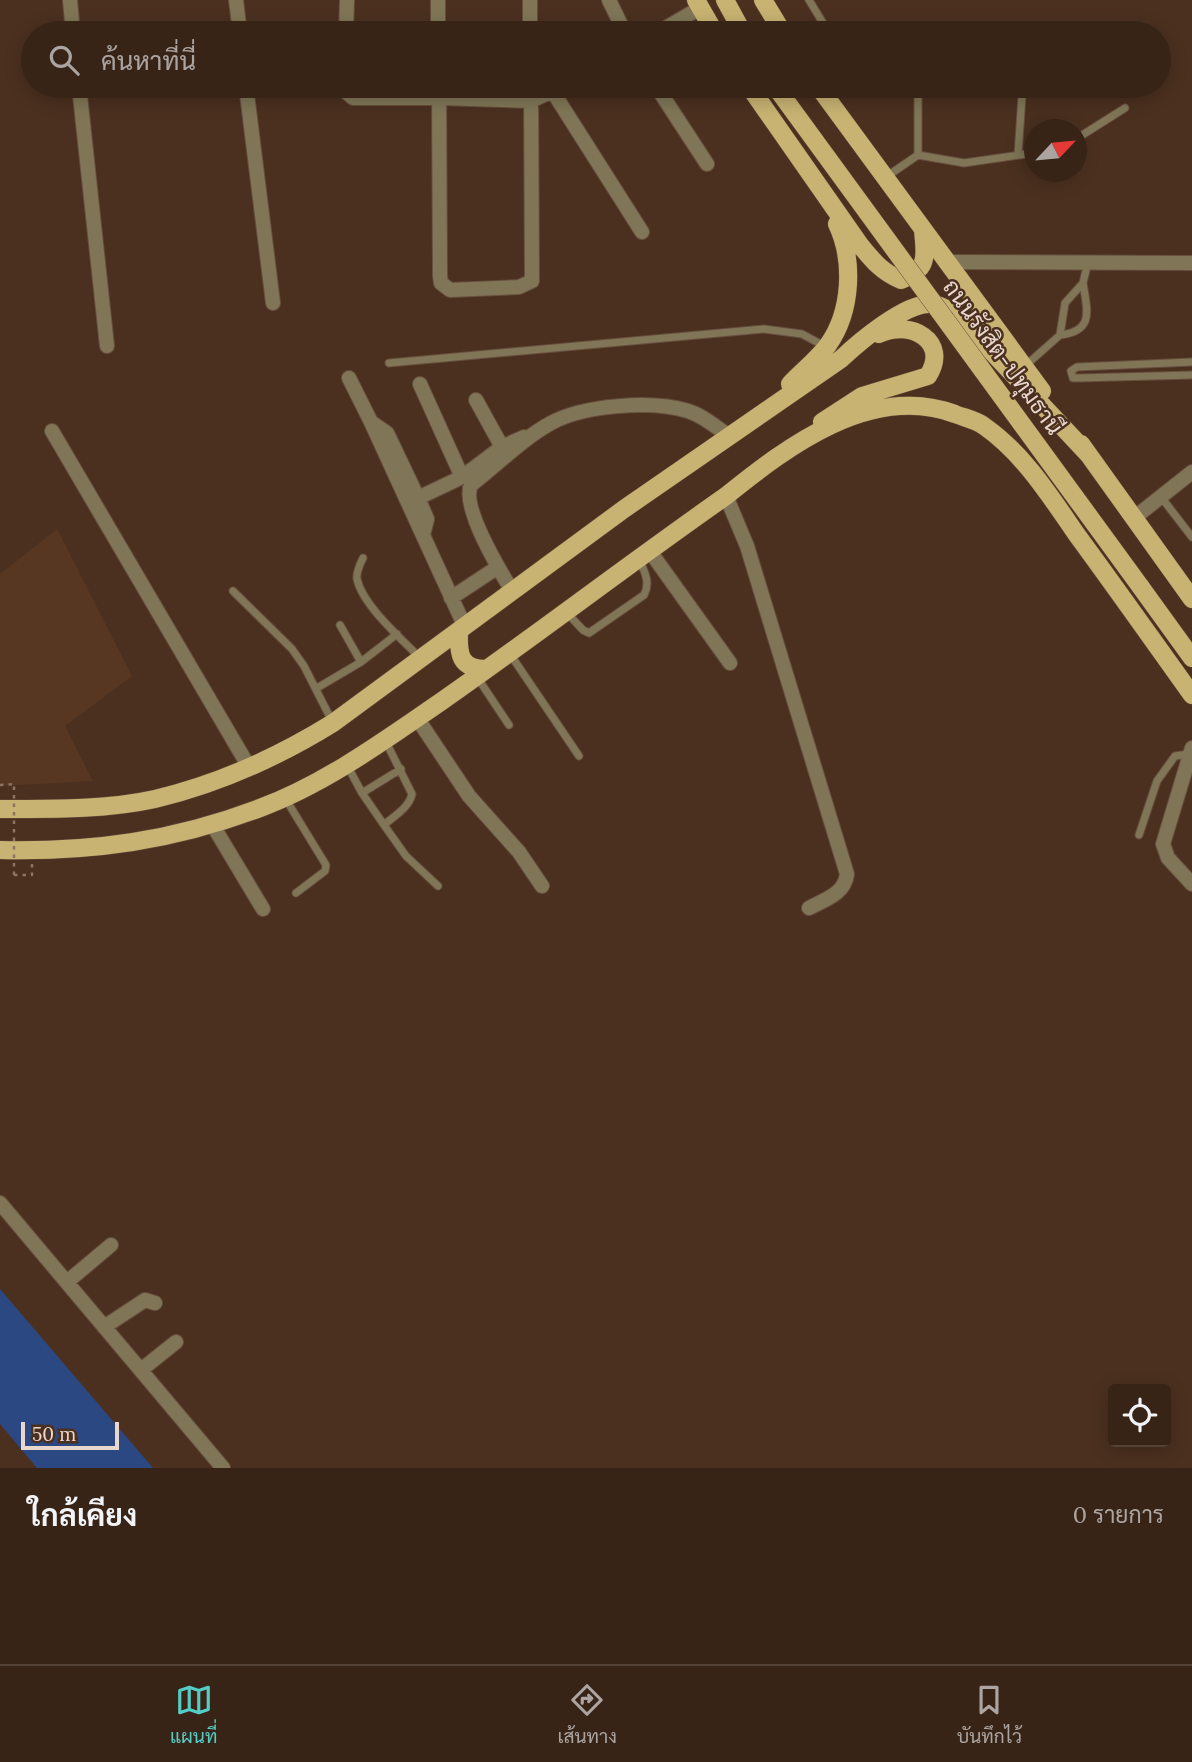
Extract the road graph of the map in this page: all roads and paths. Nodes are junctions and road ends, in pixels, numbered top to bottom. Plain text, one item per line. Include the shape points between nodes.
1 (70, 0) edge
2 (236, 0) edge
3 (347, 0) edge
4 (438, 0) edge
5 (530, 0) edge
6 (609, 0) edge
7 (763, 0) edge
8 (809, 0) edge
9 (725, 2) edge
10 (698, 4) edge
11 (73, 21) edge
12 (239, 21) edge
13 (346, 21) edge
14 (438, 21) edge
15 (530, 21) edge
16 (619, 21) edge
17 (674, 21) edge
18 (708, 21) edge
19 (736, 21) edge
20 (776, 21) edge
21 (822, 21) edge
22 (80, 98) edge
23 (247, 98) edge
24 (439, 98) edge
25 (531, 98) edge
26 (563, 98) edge
27 (664, 98) edge
28 (757, 98) edge
29 (784, 98) edge
30 (827, 98) edge
31 (918, 98) edge
32 (1023, 98) edge
33 (1125, 108) dead end
34 (1087, 132) edge
35 (1024, 154) edge
36 (918, 155) junction
37 (1018, 155) junction
38 (707, 164) dead end
39 (886, 177) junction
40 (820, 190) junction
41 (923, 229) junction
42 (642, 232) dead end
43 (948, 262) junction
44 (1088, 262) junction
45 (1192, 263) edge
46 (1083, 283) junction
47 (273, 303) dead end
48 (1060, 335) junction
49 (107, 346) dead end
50 (834, 353) junction
51 (1191, 362) edge
52 (389, 363) dead end
53 (1024, 367) junction
54 (1191, 375) edge
55 (349, 379) dead end
56 (420, 384) dead end
57 (476, 400) dead end
58 (371, 422) junction
59 (52, 431) dead end
60 (536, 434) junction
61 (729, 436) junction
62 (502, 447) junction
63 (1088, 454) junction
64 (764, 465) junction
65 (1192, 472) edge
66 (462, 477) junction
67 (726, 496) junction
68 (1161, 496) junction
69 (418, 498) junction
70 (1134, 517) junction
71 (423, 535) junction
72 (1192, 537) edge
73 (644, 554) junction
74 (363, 558) dead end
75 (498, 567) junction
76 (233, 591) dead end
77 (512, 591) junction
78 (451, 598) junction
79 (1192, 599) edge
80 (566, 612) junction
81 (341, 625) dead end
82 (462, 629) junction
83 (397, 634) junction
84 (509, 653) junction
85 (1192, 658) edge
86 (421, 659) junction
87 (362, 662) junction
88 (730, 663) dead end
89 (482, 673) junction
90 (317, 688) junction
91 (1192, 695) edge
92 (417, 719) junction
93 (333, 723) junction
94 (509, 725) dead end
95 (385, 740) junction
96 (1190, 751) edge
97 (579, 756) dead end
98 (347, 764) junction
99 (249, 767) junction
100 (401, 769) junction
101 (0, 785) edge
102 (362, 793) junction
103 (285, 797) junction
104 (0, 809) edge
105 (212, 824) junction
106 (384, 825) junction
107 (1139, 835) dead end
108 (0, 850) edge
109 (32, 850) junction
110 (1192, 884) edge
111 (438, 886) dead end
112 (542, 886) dead end
113 (296, 893) dead end
114 (809, 908) dead end
115 (263, 909) dead end
116 (0, 1203) edge
117 (111, 1245) dead end
118 (67, 1282) junction
119 (155, 1303) dead end
120 (104, 1327) junction
121 (176, 1342) dead end
122 (141, 1370) junction
123 (223, 1468) edge

1 - 11 street
2 - 12 street
3 - 13 street
4 - 14 street
5 - 15 street
6 - 16 street
7 - 20 main road
8 - 21 lane
9 - 19 main road
10 - 17 street
10 - 18 main road
22 - 49 street
23 - 47 street
24 - 25 street via 440,276 450,290 519,286 532,281
26 - 42 street
27 - 38 street
28 - 40 main road
29 - 85 main road, ถนนรังสิต-ปทุมธานี, bridge
30 - 39 main road, ถนนรังสิต-ปทุมธานี
31 - 36 lane
32 - 37 lane
33 - 34 lane
35 - 37 lane
36 - 37 lane via 964,163
36 - 39 lane
39 - 41 main road, ถนนรังสิต-ปทุมธานี
40 - 41 main road via 876,265 901,280 916,274 925,261
40 - 50 main road via 847,251 846,301
41 - 43 main road, ถนนรังสิต-ปทุมธานี
43 - 44 street
43 - 53 main road, ถนนรังสิต-ปทุมธานี
44 - 45 street
44 - 46 lane
46 - 48 lane via 1065,303
46 - 48 lane via 1086,320 1078,332
48 - 53 lane
50 - 52 lane via 802,334 764,329
50 - 61 main road
50 - 63 main road via 860,342 906,310 930,304 950,310
50 - 64 main road via 887,330 904,328 926,338 934,352 934,367 918,381 854,400
51 - 54 lane
51 - 54 lane via 1077,367 1071,374 1073,378
53 - 63 main road, ถนนรังสิต-ปทุมธานี
55 - 58 street
56 - 66 street
57 - 62 street
58 - 69 street via 387,433
58 - 71 street
59 - 99 street
60 - 61 street via 582,411 636,406 690,411
60 - 62 street
60 - 75 street via 468,491 467,498
61 - 77 main road
62 - 66 street
63 - 70 main road, ถนนรังสิต-ปทุมธานี
64 - 67 main road
64 - 91 main road via 831,425 874,409 911,404 982,424 1013,450 1041,484
65 - 68 street
66 - 69 street
67 - 73 main road
67 - 114 street via 747,546 847,874 841,890
68 - 70 street
68 - 72 lane
69 - 71 street via 427,519
70 - 79 main road, ถนนรังสิต-ปทุมธานี
71 - 78 street
73 - 80 main road
73 - 80 lane via 644,595 589,633
73 - 88 street
74 - 83 lane via 357,580 375,611
75 - 77 street
75 - 78 street
76 - 90 lane via 292,649
77 - 82 main road
78 - 82 street
80 - 84 main road
81 - 87 lane
82 - 86 main road
82 - 89 main road via 461,658
83 - 86 lane
83 - 87 lane
84 - 89 main road
84 - 97 lane
86 - 93 main road
87 - 90 lane
89 - 92 main road
89 - 94 lane
90 - 93 lane
92 - 95 main road
92 - 112 street via 469,796 519,852
93 - 99 main road
95 - 98 main road
95 - 100 lane
96 - 107 lane via 1175,756 1157,781
96 - 110 street via 1163,844 1168,858
98 - 102 lane
98 - 103 main road
99 - 104 main road via 154,799 71,809
100 - 102 lane
100 - 106 lane via 411,800
101 - 109 path, bridge via 14,784 14,875 32,875
102 - 106 lane
103 - 105 main road
103 - 113 lane via 326,865 325,871
105 - 109 main road via 178,835 85,849
105 - 115 street
106 - 111 lane via 406,856
108 - 109 main road
116 - 118 street
117 - 118 street
118 - 120 street
119 - 120 street via 145,1300
120 - 122 street
121 - 122 street
122 - 123 street

